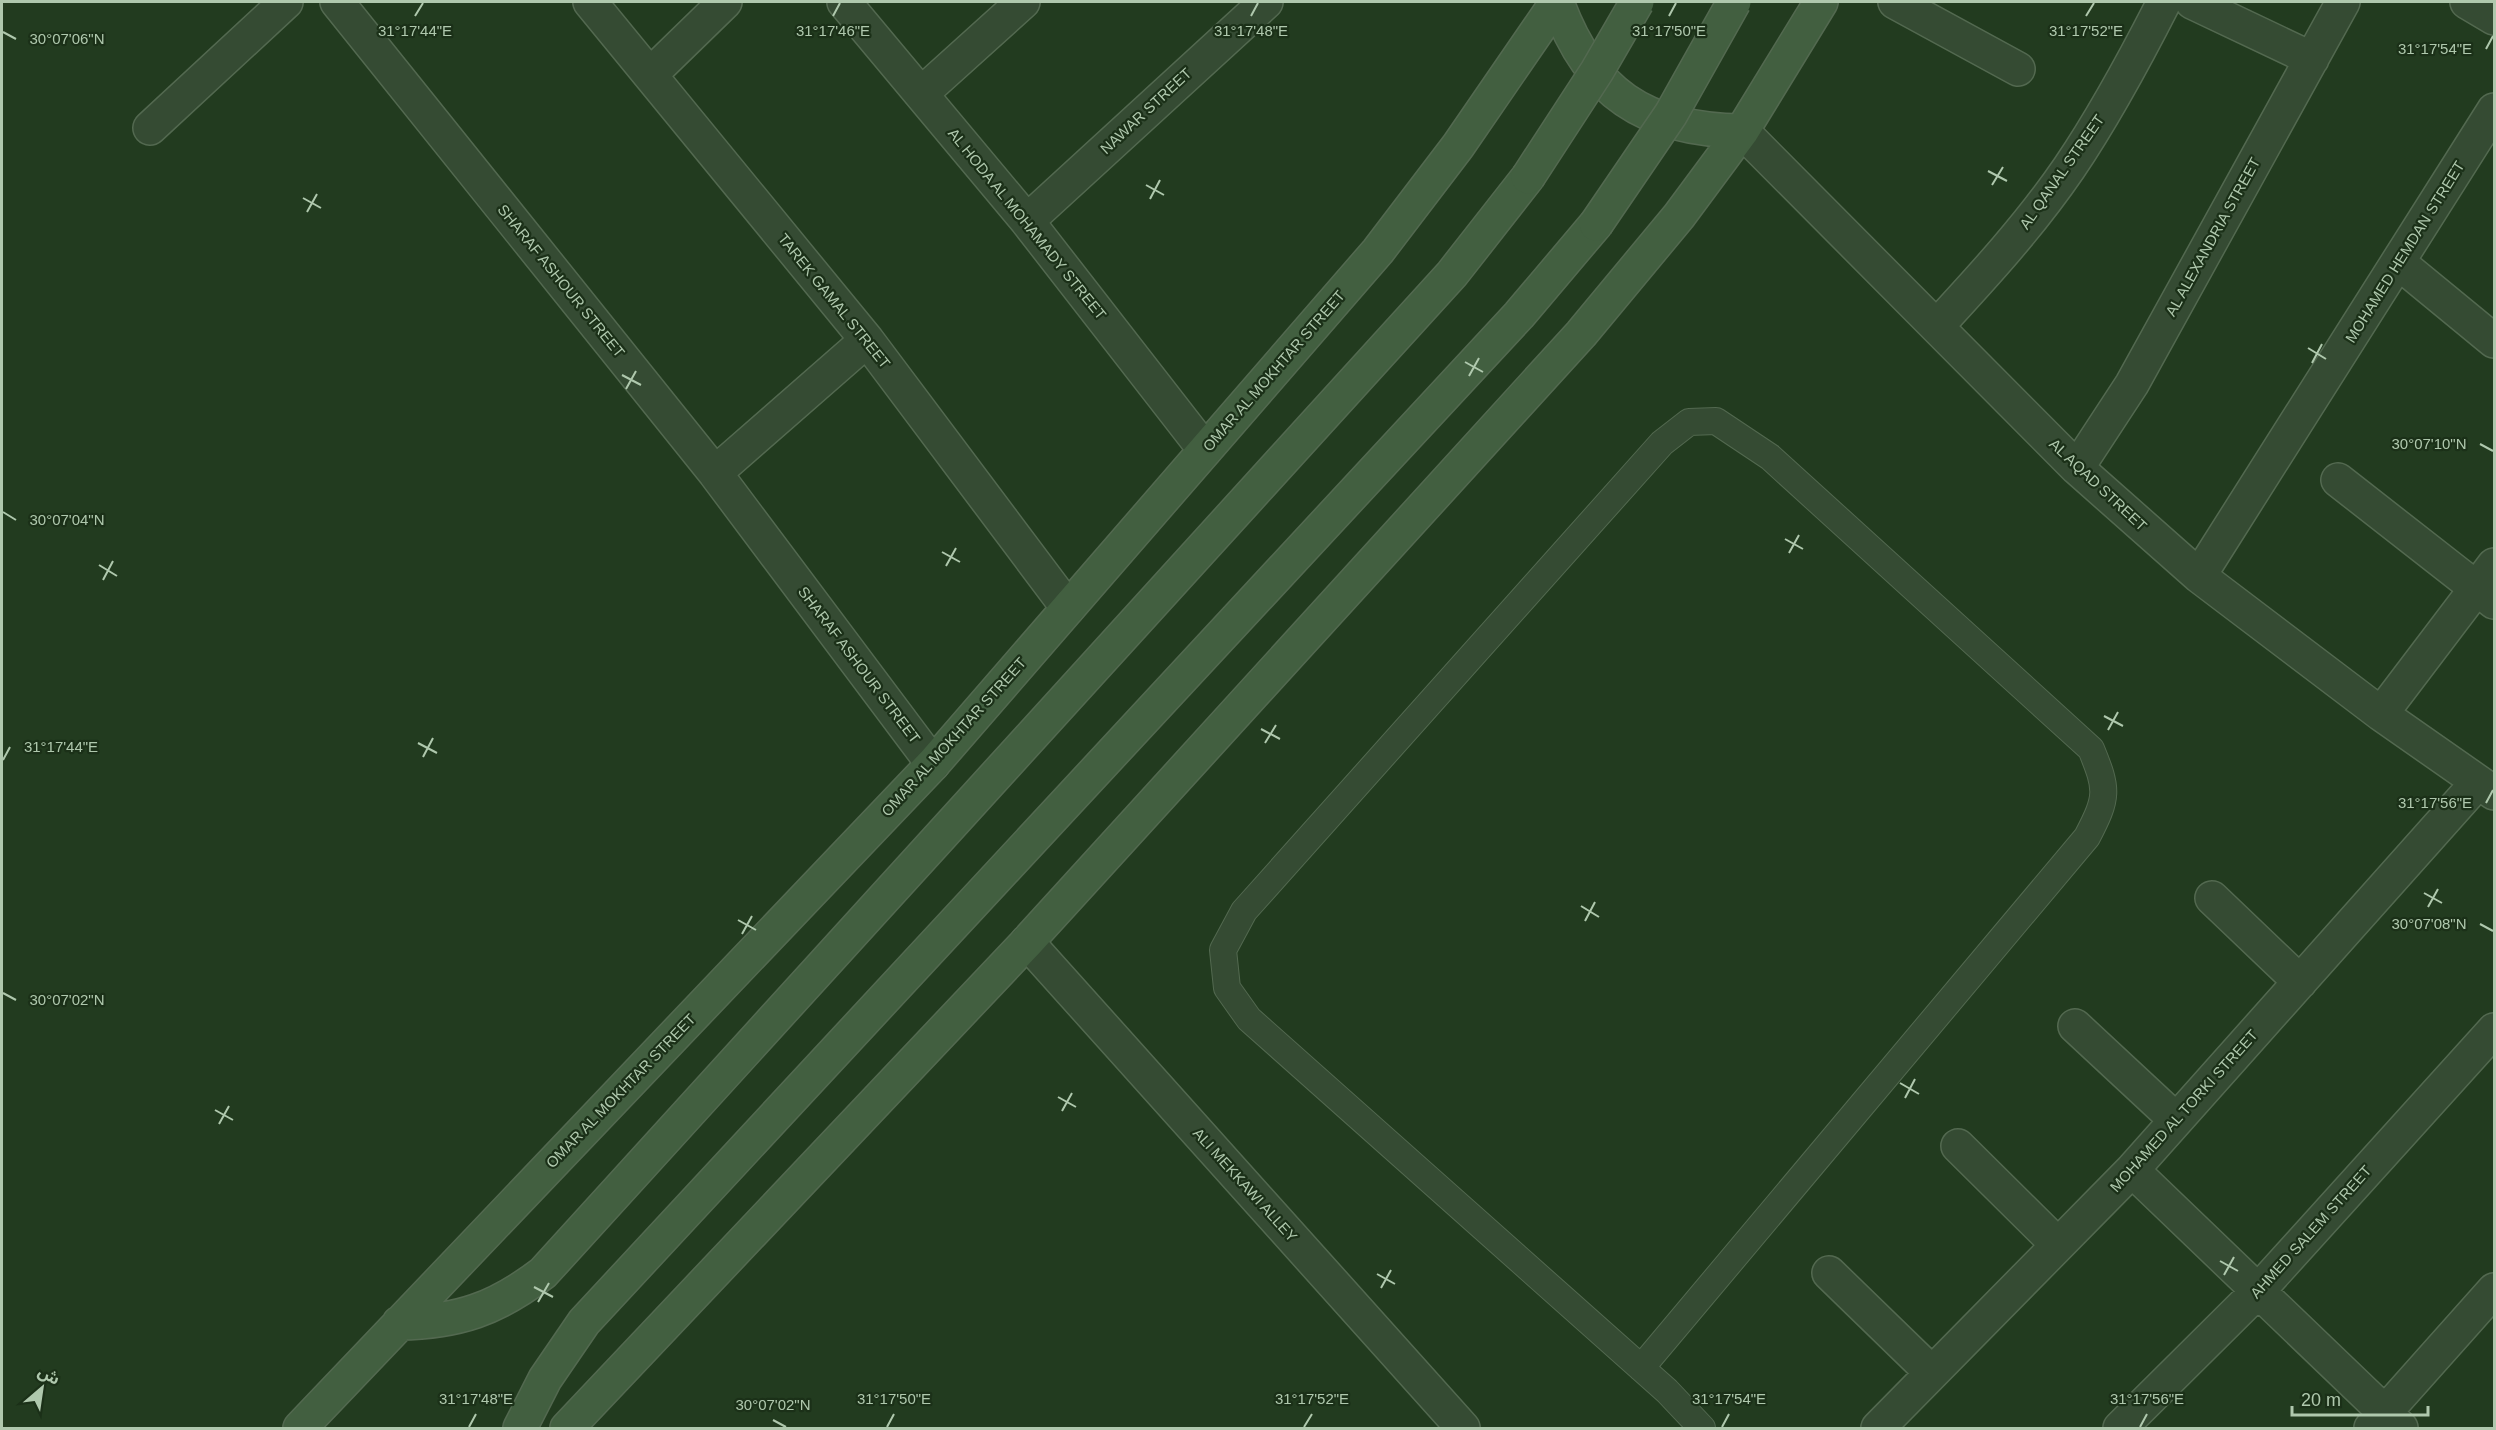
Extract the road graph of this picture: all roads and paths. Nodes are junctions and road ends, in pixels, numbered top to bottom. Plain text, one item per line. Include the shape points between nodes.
1 (286, 2) edge
2 (337, 2) edge
3 (590, 2) edge
4 (725, 2) edge
5 (844, 2) edge
6 (1023, 2) edge
7 (1266, 2) edge
8 (1557, 2) edge
9 (1637, 2) edge
10 (1734, 2) edge
11 (1821, 2) edge
12 (1895, 2) edge
13 (2164, 2) edge
14 (2192, 2) edge
15 (2343, 2) edge
16 (2467, 2) edge
17 (2494, 18) edge
18 (2312, 58) junction
19 (2018, 69) dead end
20 (650, 75) junction
21 (921, 94) junction
22 (2492, 120) edge
23 (150, 128) dead end
24 (1742, 131) junction
25 (1027, 221) junction
26 (2398, 262) junction
27 (1937, 326) junction
28 (867, 340) junction
29 (2494, 341) edge
30 (1205, 450) junction
31 (2077, 468) junction
32 (715, 473) junction
33 (2338, 480) dead end
34 (2199, 576) junction
35 (2489, 585) edge
36 (1068, 608) junction
37 (2381, 714) junction
38 (933, 764) junction
39 (2486, 788) edge
40 (2212, 898) dead end
41 (1027, 942) junction
42 (2300, 982) junction
43 (2075, 1026) dead end
44 (2494, 1030) edge
45 (2176, 1120) junction
46 (1958, 1146) dead end
47 (2132, 1170) junction
48 (2058, 1245) junction
49 (1829, 1273) dead end
50 (2494, 1290) edge
51 (2258, 1291) junction
52 (399, 1323) junction
53 (1641, 1368) junction
54 (1932, 1373) junction
55 (2386, 1423) edge
56 (300, 1428) edge
57 (520, 1428) edge
58 (567, 1428) edge
59 (1463, 1428) edge
60 (1702, 1428) edge
61 (1878, 1428) edge
62 (2120, 1428) edge

1 - 23 street
2 - 32 street, SHARAF ASHOUR STREET
3 - 20 street, TAREK GAMAL STREET
4 - 20 street
5 - 21 street, AL HODA AL MOHAMADY STREET
6 - 21 street
7 - 25 street, NAWAR STREET
8 - 24 main road via 1569,34 1587,63 1611,89 1640,109 1672,123
8 - 30 main road, OMAR AL MOKHTAR STREET via 1458,147 1378,251
9 - 52 main road, bridge via 1597,72 1528,177 1452,274 543,1273 491,1307 431,1323
10 - 57 main road, bridge via 1671,114 1596,224 1520,315 584,1322 545,1379
11 - 24 main road
12 - 19 street
13 - 27 street, AL QANAL STREET via 2123,82 2068,168 2007,250
14 - 18 street
15 - 18 street, AL ALEXANDRIA STREET
16 - 17 street
18 - 31 street, AL ALEXANDRIA STREET via 2132,384
20 - 28 street, TAREK GAMAL STREET
21 - 25 street, AL HODA AL MOHAMADY STREET
22 - 26 street, MOHAMED HEMDAN STREET
24 - 27 street, AL AQAD STREET
24 - 41 main road via 1679,216 1581,334
25 - 30 street, AL HODA AL MOHAMADY STREET
26 - 29 street
26 - 34 street, MOHAMED HEMDAN STREET
27 - 31 street, AL AQAD STREET
28 - 32 street
28 - 36 street, TAREK GAMAL STREET
30 - 36 main road, OMAR AL MOKHTAR STREET
31 - 34 street, AL AQAD STREET
32 - 38 street, SHARAF ASHOUR STREET
33 - 35 street
34 - 37 street, AL AQAD STREET
35 - 37 street
36 - 38 main road, OMAR AL MOKHTAR STREET
37 - 39 street, AL AQAD STREET
38 - 52 main road, OMAR AL MOKHTAR STREET
39 - 42 street, MOHAMED AL TORKI STREET
40 - 42 street
41 - 58 main road
41 - 59 street, ALI MEKKAWI ALLEY
42 - 45 street, MOHAMED AL TORKI STREET
43 - 45 street
44 - 51 street, AHMED SALEM STREET
45 - 47 street, MOHAMED AL TORKI STREET
46 - 48 street
47 - 48 street, MOHAMED AL TORKI STREET
47 - 51 street
48 - 54 street, MOHAMED AL TORKI STREET
49 - 54 street
50 - 55 street
51 - 55 street
51 - 62 street, AHMED SALEM STREET
52 - 56 main road, OMAR AL MOKHTAR STREET
53 - 53 lane via 1249,1019 1227,988 1223,950 1244,911 1662,443 1689,422 1716,421 1770,457 2091,749 2103,780 2102,810 2086,837
53 - 60 lane
54 - 61 street, MOHAMED AL TORKI STREET

